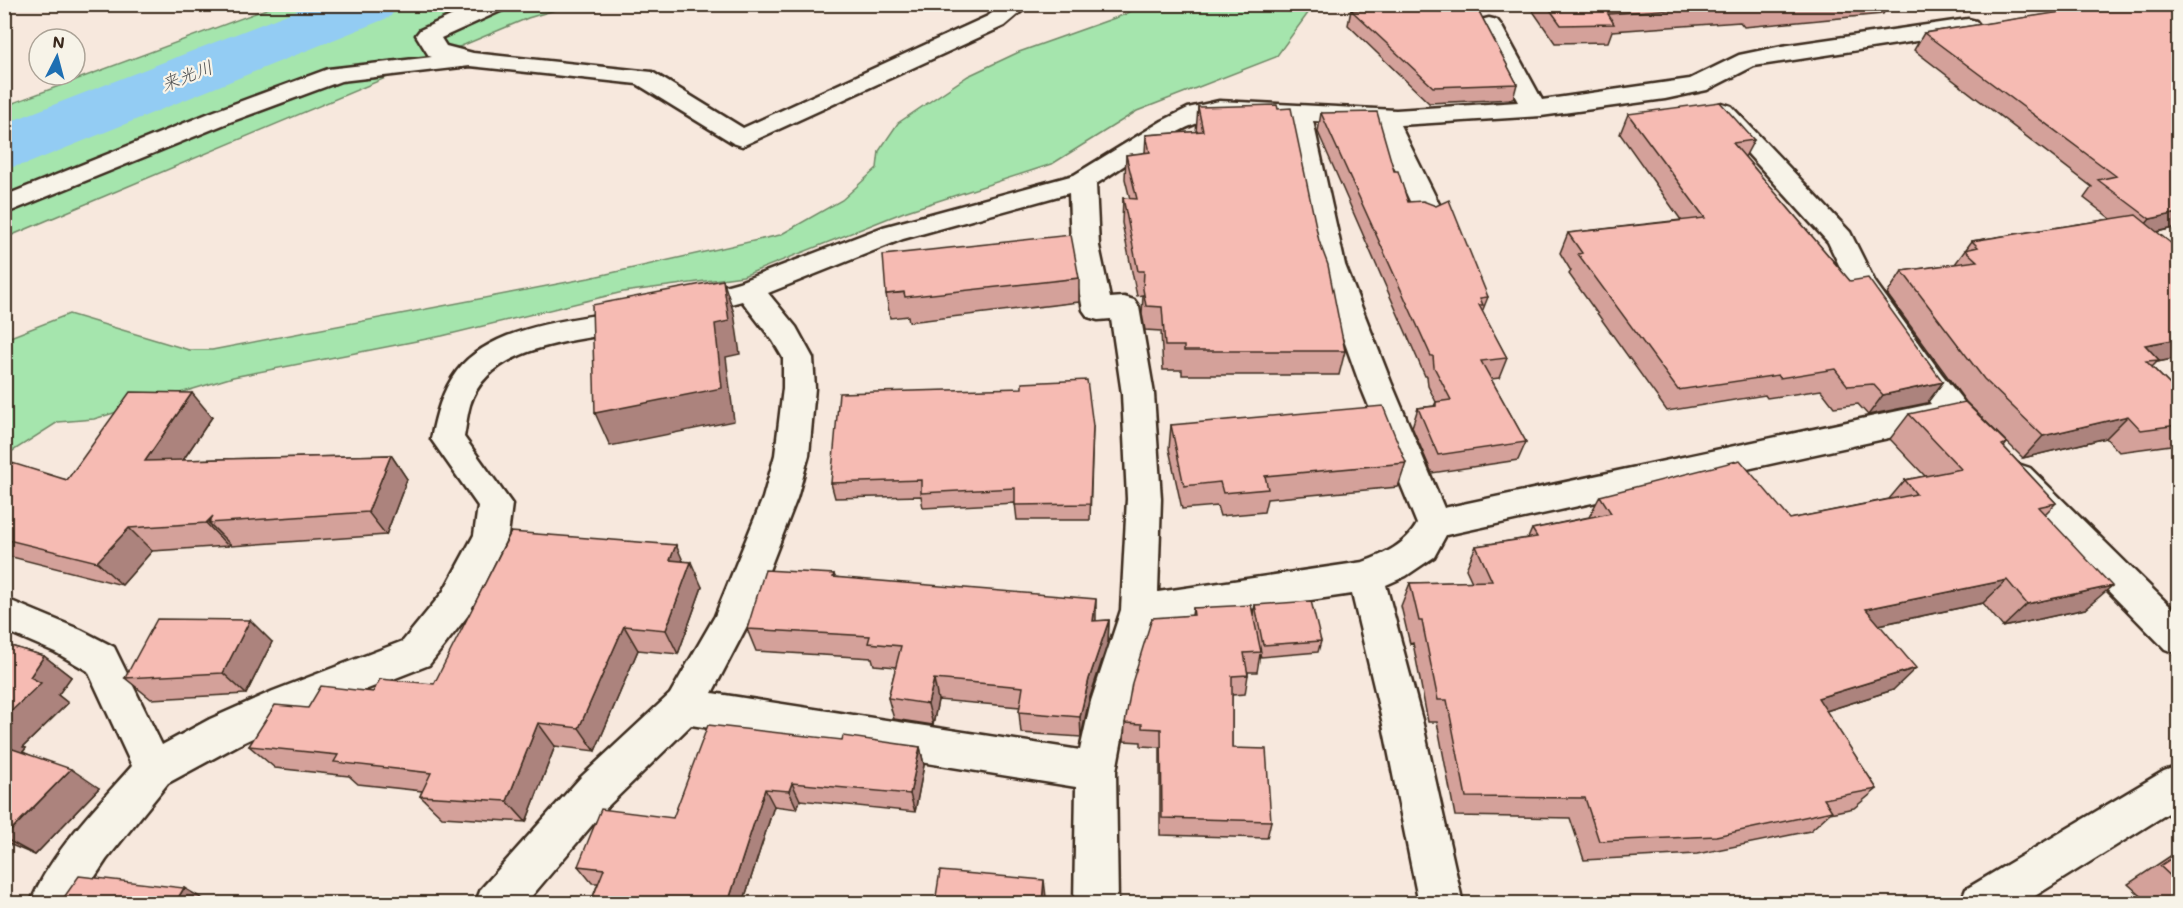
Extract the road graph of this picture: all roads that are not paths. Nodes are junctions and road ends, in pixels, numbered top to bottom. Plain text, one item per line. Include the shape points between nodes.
1 (496, 4) edge
2 (1019, 4) edge
3 (1993, 23) edge
4 (1489, 25) edge
5 (473, 60) junction
6 (1698, 85) junction
7 (1534, 108) junction
8 (1299, 115) junction
9 (1384, 118) junction
10 (1083, 181) junction
11 (4, 206) edge
12 (1430, 214) edge
13 (749, 289) junction
14 (1953, 411) junction
15 (1434, 524) junction
16 (1366, 577) junction
17 (1139, 610) junction
18 (4, 613) edge
19 (2178, 638) edge
20 (684, 706) junction
21 (154, 770) junction
22 (1096, 771) junction
23 (2178, 785) edge
24 (51, 903) edge
25 (495, 903) edge
26 (1096, 903) edge
27 (1441, 903) edge
28 (1981, 903) edge

1 - 5 street via 428,35 437,51
2 - 5 street via 996,21 742,138 644,77
3 - 6 street via 1770,55 1747,60
4 - 7 street
5 - 11 street via 337,74
6 - 7 street
6 - 14 street via 1839,238 1862,285
7 - 9 street
8 - 9 street
8 - 10 street via 1219,109 1197,114
8 - 15 street via 1331,265
9 - 12 street
10 - 13 street via 893,233
10 - 17 street via 1081,225 1086,264 1098,310 1124,307 1138,394 1144,499
13 - 20 street via 798,358 792,455 780,498 731,622
13 - 21 street via 660,315 506,347 479,364 467,377 449,414 447,439 495,504 491,535 456,603 416,653 287,703
14 - 15 street
14 - 19 street
15 - 16 street via 1422,547 1393,566
16 - 17 street
16 - 27 street via 1402,720
17 - 22 street via 1110,701
18 - 21 street via 69,640 101,659
20 - 22 street
20 - 25 street via 595,791
21 - 24 street via 92,845
22 - 26 street
23 - 28 street

